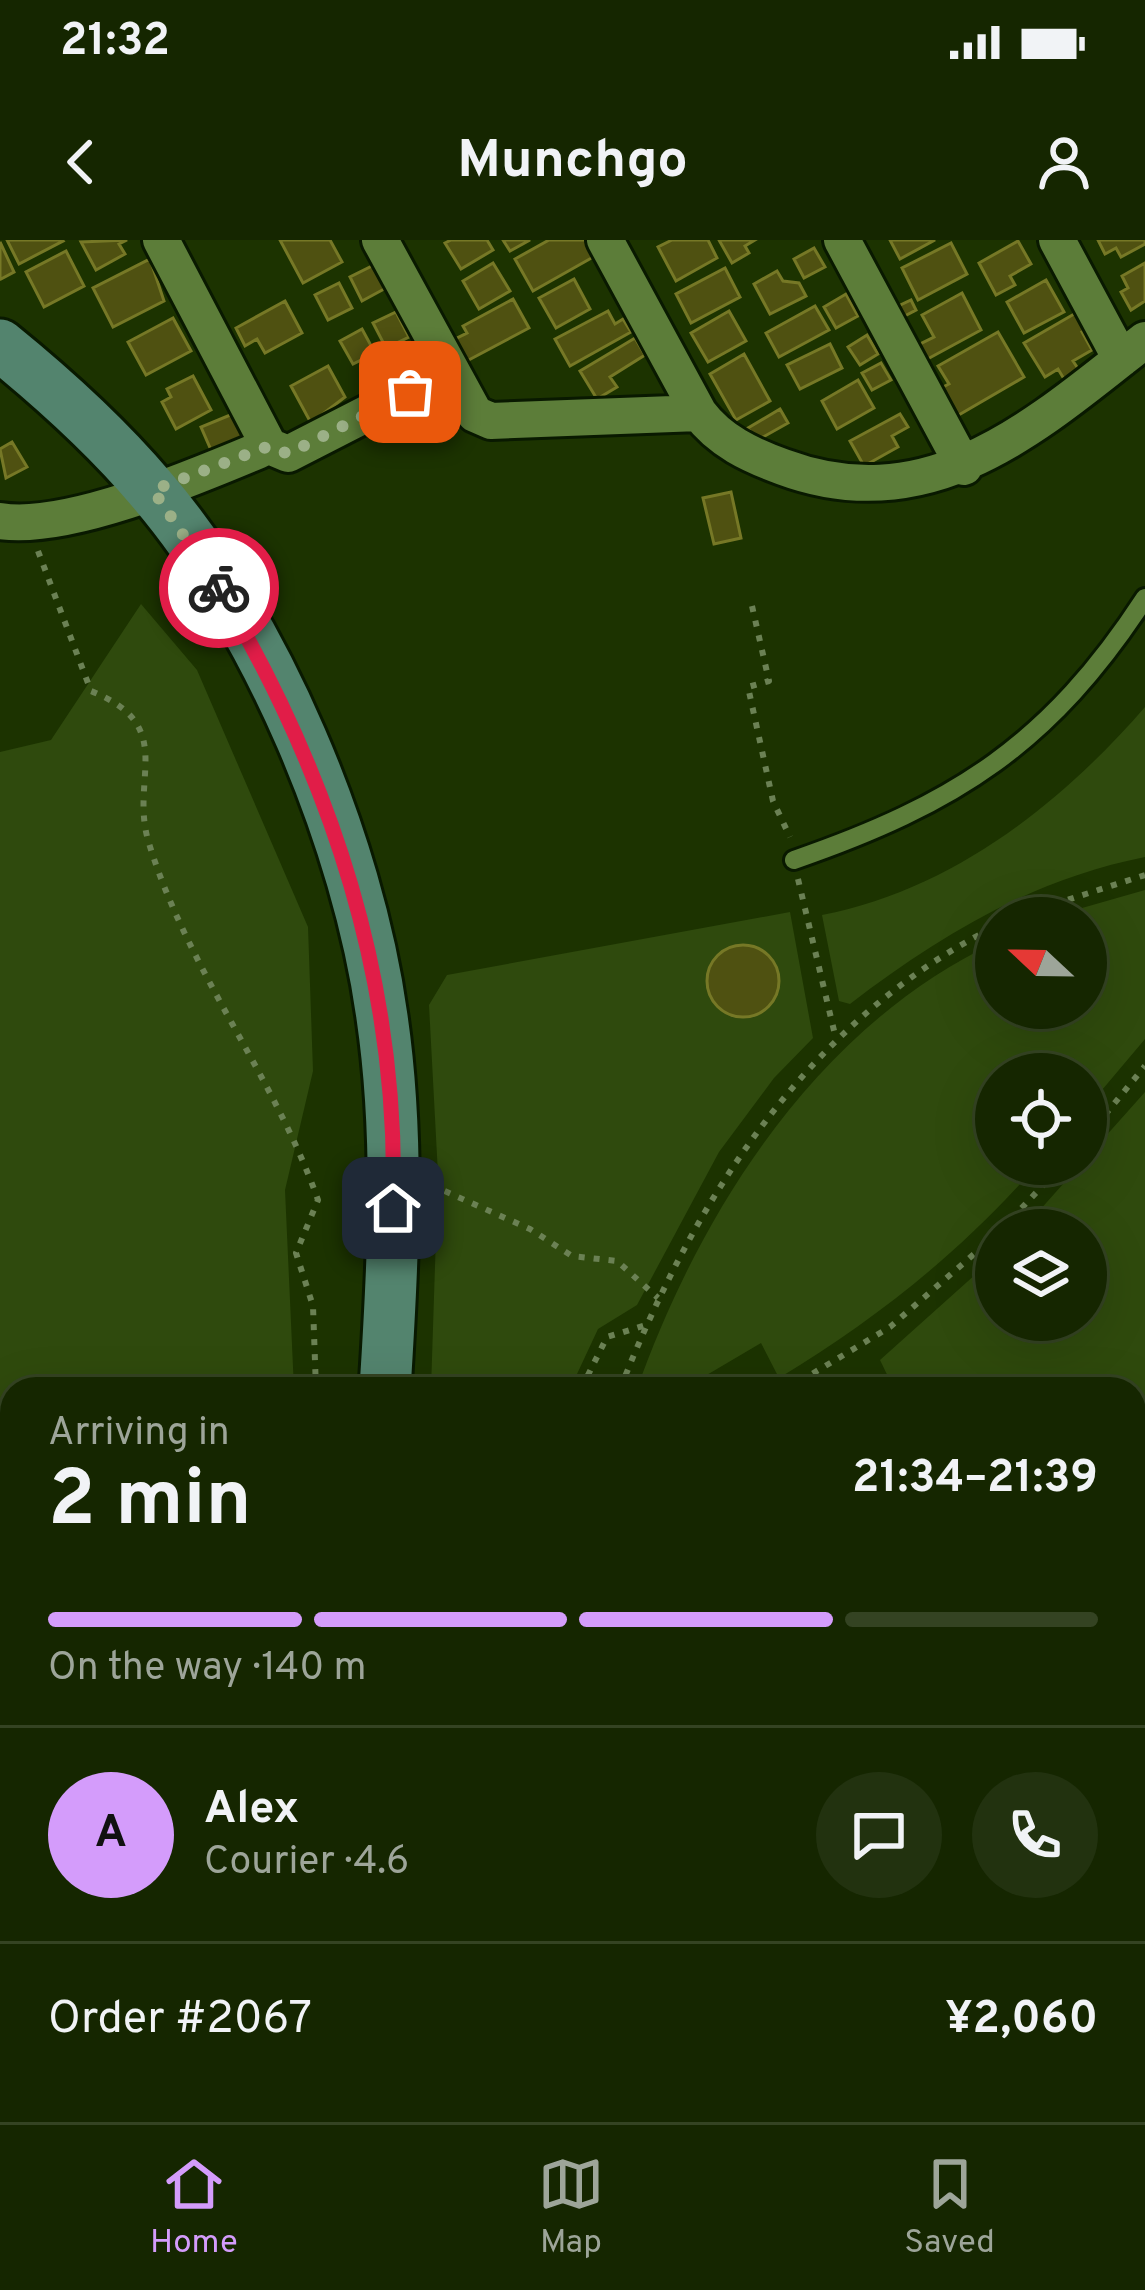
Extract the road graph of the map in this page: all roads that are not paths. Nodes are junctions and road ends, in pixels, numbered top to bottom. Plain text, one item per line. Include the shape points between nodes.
1 (161, 240) edge
2 (380, 240) edge
3 (605, 240) edge
4 (842, 240) edge
5 (1057, 240) edge
6 (0, 345) edge
7 (1133, 349) edge
8 (450, 371) junction
9 (699, 413) junction
10 (269, 446) junction
11 (964, 467) junction
12 (153, 490) junction
13 (14, 523) edge
14 (1145, 598) edge
15 (794, 860) road end
16 (387, 1377) edge

1 - 10 street
2 - 8 street
3 - 9 street
4 - 11 street
5 - 7 street
6 - 12 street
7 - 11 street via 1002,448
8 - 9 street via 476,414 491,421
8 - 10 street via 288,454
9 - 11 street via 714,433 809,477 854,483
10 - 12 street
12 - 13 street
12 - 16 street via 286,708 325,796 371,950 394,1167
14 - 15 lane via 1095,669 1002,760 934,804

